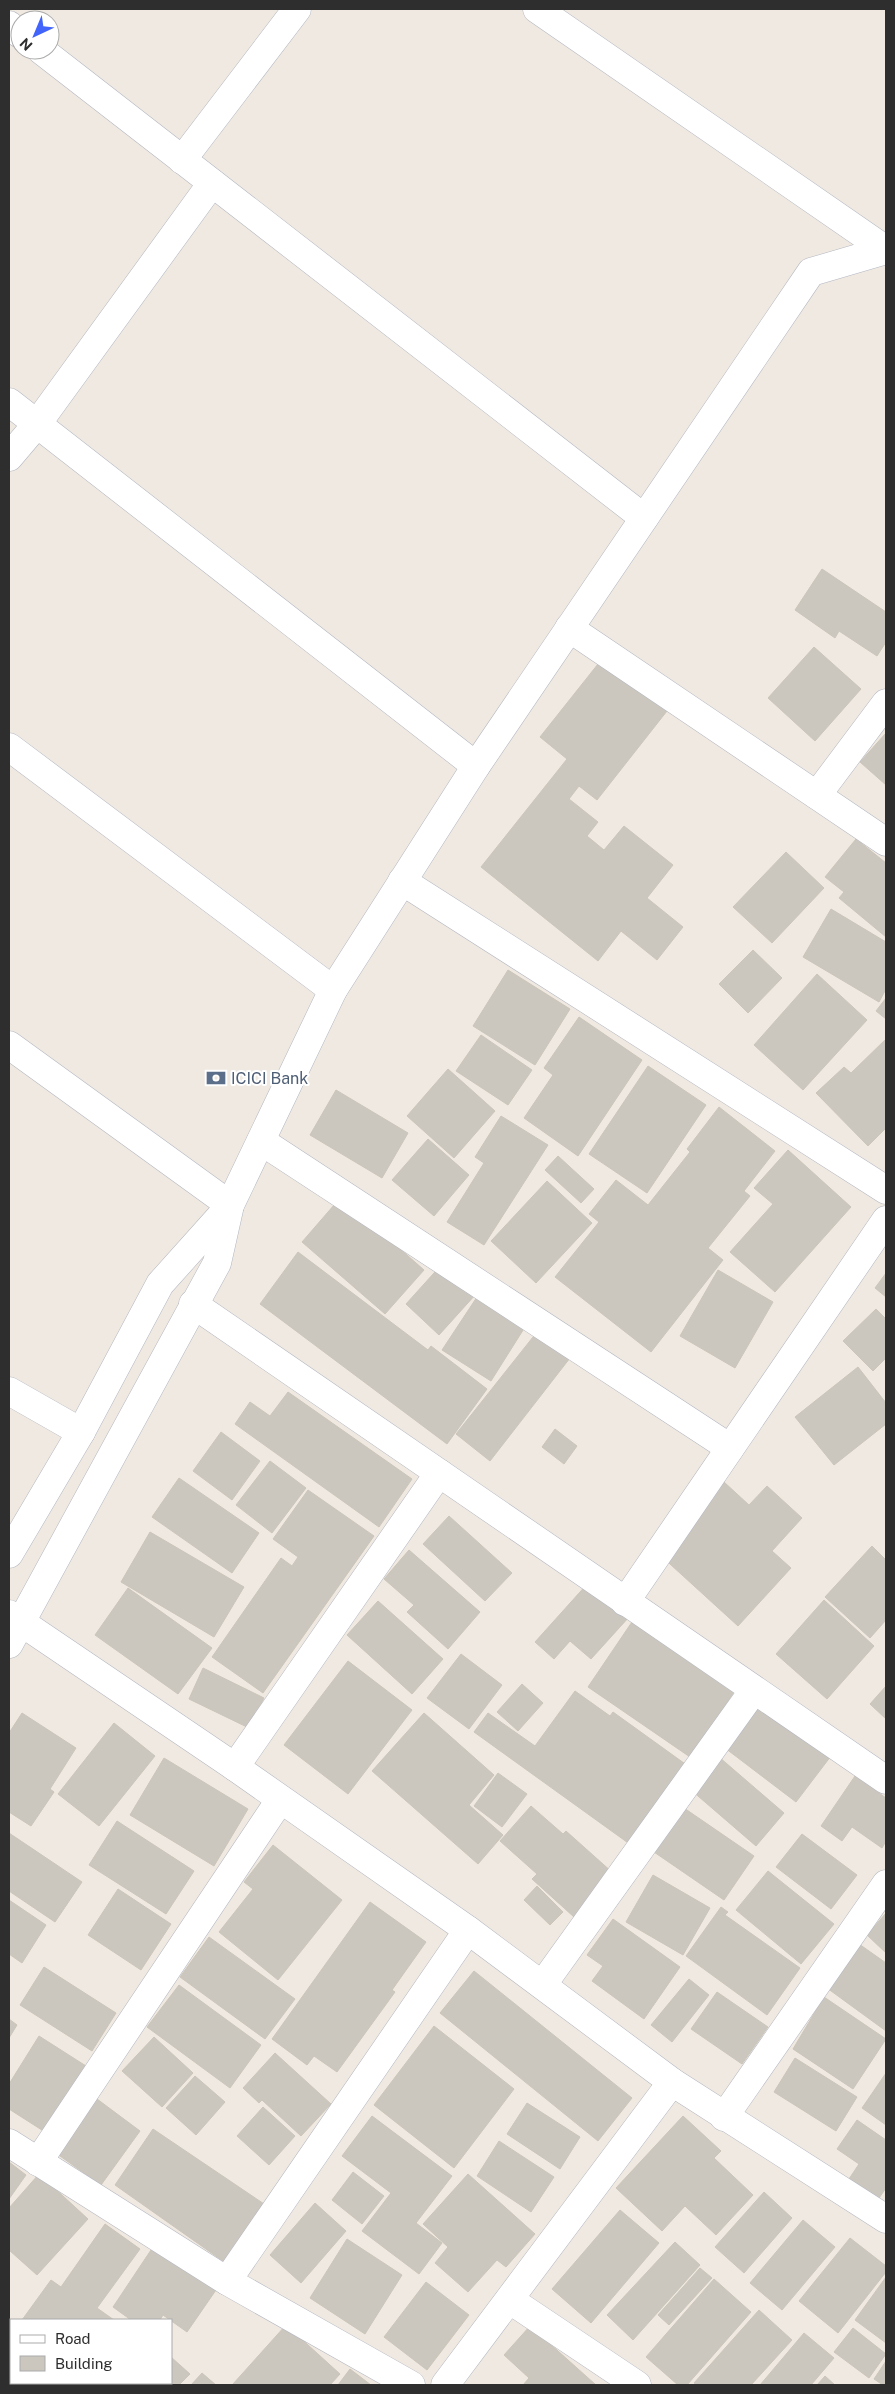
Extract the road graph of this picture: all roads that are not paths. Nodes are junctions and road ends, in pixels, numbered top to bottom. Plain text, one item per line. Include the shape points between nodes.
1 (297, 9) edge
2 (537, 9) edge
3 (53, 60) edge
4 (182, 160) junction
5 (212, 183) junction
6 (886, 250) edge
7 (9, 402) edge
8 (37, 424) junction
9 (9, 458) edge
10 (644, 518) junction
11 (569, 628) junction
12 (886, 703) edge
13 (9, 747) edge
14 (476, 766) junction
15 (817, 795) junction
16 (886, 842) edge
17 (402, 881) junction
18 (333, 990) junction
19 (9, 1045) edge
20 (261, 1140) junction
21 (886, 1190) edge
22 (230, 1205) junction
23 (886, 1220) edge
24 (193, 1304) junction
25 (9, 1391) edge
26 (81, 1432) junction
27 (730, 1448) junction
28 (439, 1473) junction
29 (9, 1554) edge
30 (625, 1602) junction
31 (13, 1627) edge
32 (754, 1690) junction
33 (235, 1768) junction
34 (886, 1780) edge
35 (280, 1800) junction
36 (886, 1884) edge
37 (468, 1930) junction
38 (542, 1984) junction
39 (672, 2082) junction
40 (724, 2117) junction
41 (9, 2143) edge
42 (38, 2162) junction
43 (886, 2219) edge
44 (227, 2281) junction
45 (510, 2300) junction
46 (411, 2385) edge
47 (445, 2385) edge
48 (637, 2385) edge

1 - 4 street
2 - 6 street
3 - 4 street
4 - 5 street
5 - 8 street
5 - 10 street
6 - 10 street via 811,272
7 - 8 street
8 - 9 street
8 - 14 street
10 - 11 street
11 - 14 street
11 - 15 street
12 - 15 street
13 - 18 street
14 - 17 street
15 - 16 street
17 - 18 street
17 - 21 street
18 - 20 street
19 - 22 street
20 - 22 street
20 - 27 street
22 - 24 street via 217,1263
22 - 26 street via 160,1284
23 - 27 street
24 - 28 street
24 - 31 street
25 - 26 street
26 - 29 street
27 - 30 street
28 - 30 street
28 - 33 street
30 - 32 street
31 - 33 street
32 - 34 street
32 - 38 street
33 - 35 street
35 - 37 street
35 - 42 street
36 - 40 street
37 - 38 street
37 - 44 street
38 - 39 street
39 - 40 street
39 - 45 street
40 - 43 street
41 - 42 street
42 - 44 street
44 - 46 street
45 - 47 street
45 - 48 street

